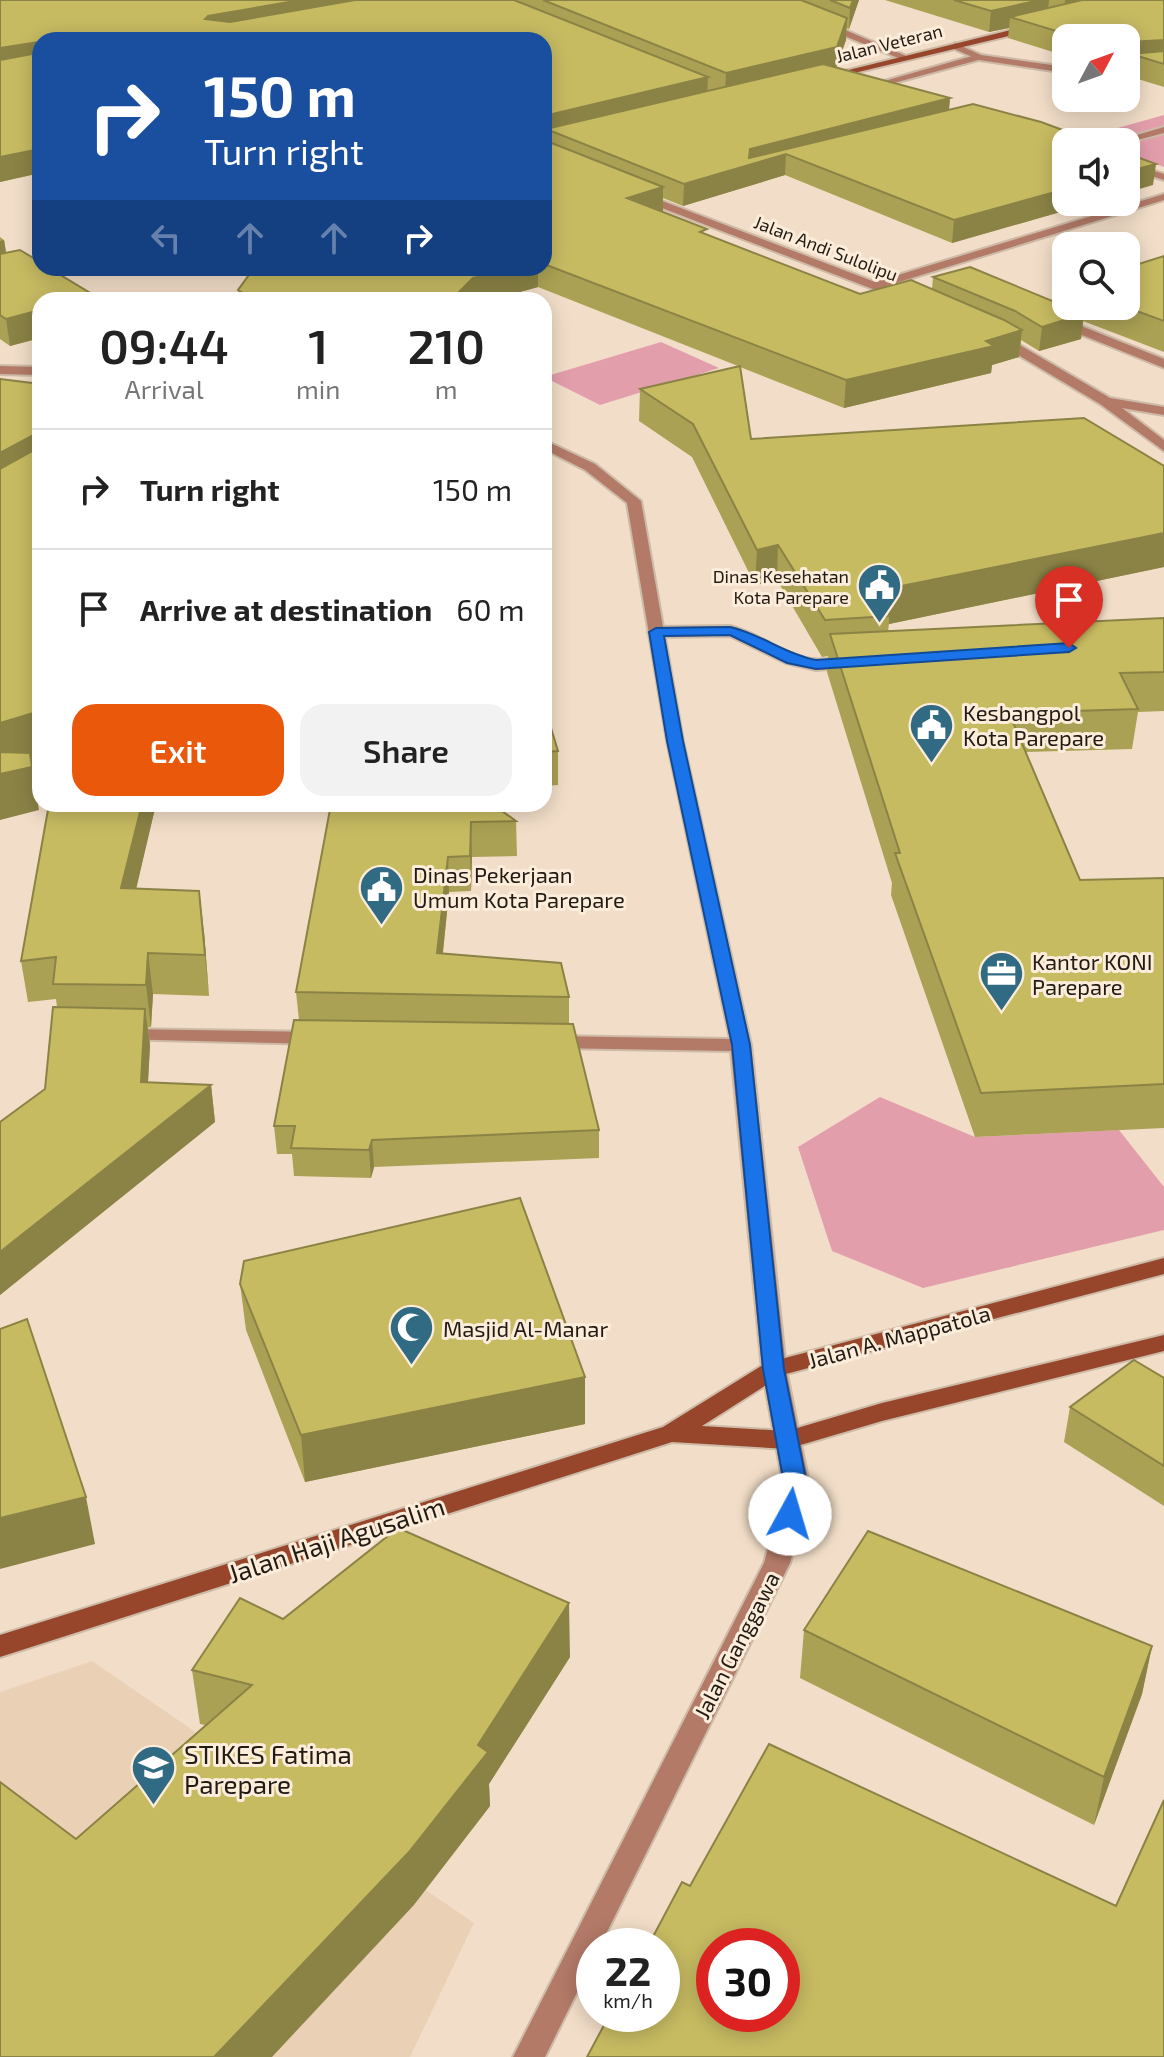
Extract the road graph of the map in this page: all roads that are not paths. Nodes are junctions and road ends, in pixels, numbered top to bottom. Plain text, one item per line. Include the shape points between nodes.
1 (805, 17) edge
2 (1051, 23) edge
3 (955, 46) junction
4 (979, 57) junction
5 (906, 58) junction
6 (1052, 68) edge
7 (823, 78) junction
8 (809, 81) edge
9 (849, 85) edge
10 (888, 96) edge
11 (1164, 130) edge
12 (1140, 136) edge
13 (1140, 169) edge
14 (1164, 177) edge
15 (625, 190) edge
16 (1164, 197) edge
17 (877, 285) junction
18 (920, 304) edge
19 (1052, 306) edge
20 (1052, 318) edge
21 (1056, 320) edge
22 (978, 329) edge
23 (1164, 364) edge
24 (0, 370) edge
25 (32, 371) edge
26 (1105, 401) junction
27 (1164, 411) edge
28 (1164, 447) edge
29 (552, 448) edge
30 (656, 632) junction
31 (864, 662) edge
32 (111, 1035) edge
33 (331, 1039) edge
34 (536, 1042) edge
35 (741, 1045) junction
36 (1164, 1266) edge
37 (1164, 1343) edge
38 (774, 1369) junction
39 (672, 1433) junction
40 (787, 1440) junction
41 (0, 1646) edge
42 (529, 2057) edge

1 - 5 street
2 - 3 street, Jalan Veteran
3 - 4 street
3 - 5 street, Jalan Veteran
4 - 6 street
4 - 10 street via 867,87
5 - 7 street, Jalan Veteran
7 - 8 street, Jalan Veteran
7 - 9 street
11 - 12 street
13 - 14 street
15 - 17 street, Jalan Andi Sulolipu
16 - 17 street
17 - 18 street, Jalan Andi Sulolipu
19 - 20 street via 1044,309
21 - 23 street
22 - 26 street
24 - 25 street
26 - 27 street
26 - 28 street
29 - 30 street, Jalan Ganggawa via 590,467 634,501
30 - 31 street via 730,631 803,663
30 - 35 street, Jalan Ganggawa
32 - 33 street
34 - 35 street
35 - 38 street, Jalan Ganggawa
36 - 38 street, Jalan A. Mappatola
37 - 40 street
38 - 39 street, Jalan A. Mappatola
38 - 40 street, Jalan Ganggawa
39 - 40 street
39 - 41 street, Jalan Haji Agusalim
40 - 42 street, Jalan Ganggawa via 797,1489 777,1563

